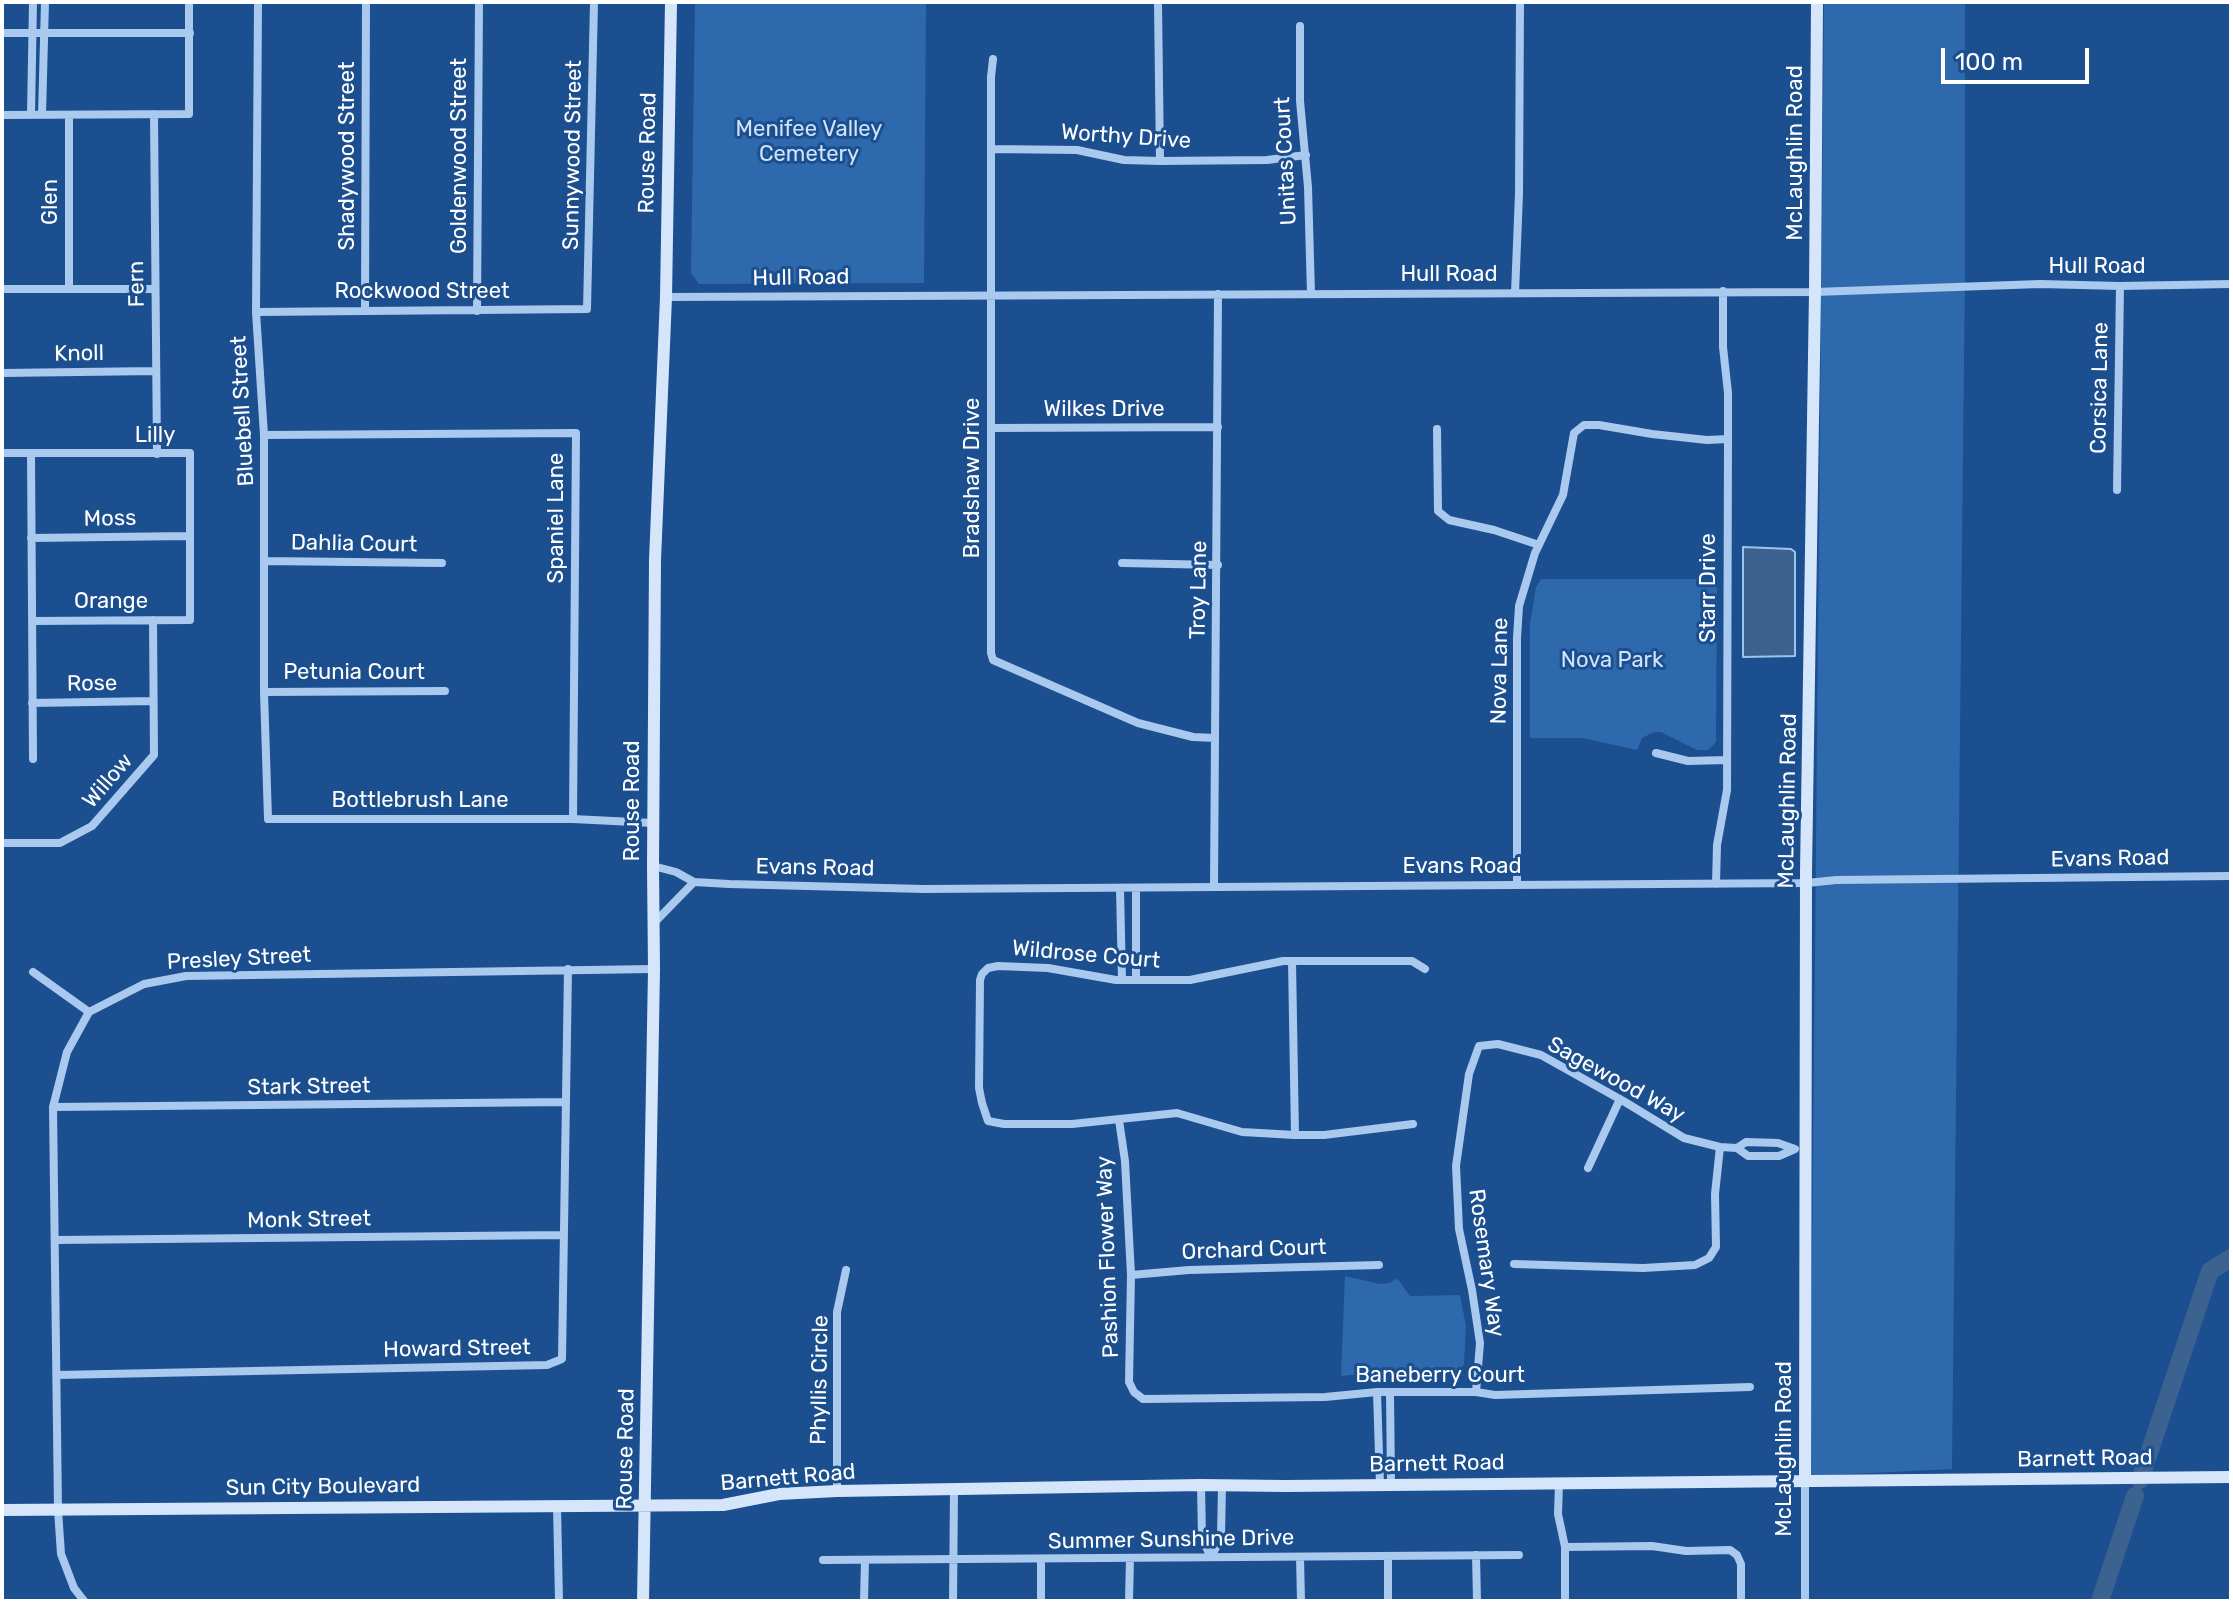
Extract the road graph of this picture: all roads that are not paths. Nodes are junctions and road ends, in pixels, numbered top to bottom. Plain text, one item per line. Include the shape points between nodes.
1 (33, 2) edge
2 (45, 2) edge
3 (189, 2) edge
4 (258, 2) edge
5 (366, 2) edge
6 (479, 2) edge
7 (594, 2) edge
8 (671, 2) edge
9 (1158, 2) edge
10 (1520, 2) edge
11 (1817, 2) edge
12 (1300, 26) dead end
13 (32, 32) junction
14 (44, 32) junction
15 (2, 33) edge
16 (190, 33) junction
17 (993, 59) dead end
18 (154, 114) junction
19 (2, 115) edge
20 (31, 115) junction
21 (42, 115) junction
22 (69, 115) junction
23 (992, 149) junction
24 (1306, 155) junction
25 (1160, 161) junction
26 (2231, 284) edge
27 (2120, 286) junction
28 (2, 289) edge
29 (69, 289) junction
30 (155, 289) junction
31 (1723, 291) junction
32 (1815, 292) junction
33 (1515, 293) junction
34 (991, 294) junction
35 (1218, 294) junction
36 (1311, 294) junction
37 (666, 297) junction
38 (365, 309) junction
39 (587, 309) joint
40 (477, 311) junction
41 (256, 312) junction
42 (156, 371) junction
43 (2, 373) edge
44 (1218, 427) junction
45 (991, 428) junction
46 (1437, 429) dead end
47 (264, 435) junction
48 (1728, 439) junction
49 (2, 453) edge
50 (31, 453) junction
51 (157, 454) junction
52 (2117, 490) dead end
53 (189, 536) junction
54 (31, 538) junction
55 (1539, 545) junction
56 (265, 561) junction
57 (442, 563) dead end
58 (1122, 563) dead end
59 (1218, 565) junction
60 (153, 620) junction
61 (190, 620) joint
62 (32, 621) junction
63 (445, 691) dead end
64 (264, 692) junction
65 (153, 701) junction
66 (32, 703) junction
67 (1215, 738) junction
68 (1656, 753) dead end
69 (33, 759) dead end
70 (1727, 760) junction
71 (268, 819) joint
72 (573, 819) junction
73 (653, 823) junction
74 (2, 843) edge
75 (653, 866) junction
76 (2231, 876) edge
77 (694, 882) junction
78 (1807, 883) junction
79 (1716, 884) junction
80 (1517, 885) junction
81 (1214, 887) junction
82 (1120, 888) junction
83 (1136, 888) junction
84 (654, 923) junction
85 (1292, 961) junction
86 (568, 969) junction
87 (654, 969) junction
88 (1425, 969) dead end
89 (33, 972) dead end
90 (1122, 980) junction
91 (1136, 980) junction
92 (89, 1012) junction
93 (1479, 1046) joint
94 (1620, 1099) junction
95 (565, 1102) junction
96 (53, 1107) junction
97 (1119, 1120) junction
98 (1413, 1124) dead end
99 (1295, 1135) junction
100 (1720, 1147) junction
101 (1800, 1149) junction
102 (1588, 1168) dead end
103 (563, 1235) junction
104 (56, 1240) junction
105 (1514, 1264) dead end
106 (1379, 1265) dead end
107 (846, 1270) dead end
108 (1131, 1275) junction
109 (57, 1375) junction
110 (1750, 1387) dead end
111 (1134, 1392) joint
112 (1377, 1392) junction
113 (1390, 1392) junction
114 (1476, 1392) junction
115 (2231, 1477) edge
116 (1805, 1481) junction
117 (1559, 1483) junction
118 (1201, 1485) junction
119 (1222, 1485) junction
120 (1386, 1485) junction
121 (954, 1490) junction
122 (837, 1491) junction
123 (557, 1505) junction
124 (645, 1505) junction
125 (2, 1510) edge
126 (58, 1510) junction
127 (1565, 1547) junction
128 (1476, 1555) junction
129 (1519, 1555) dead end
130 (1388, 1556) junction
131 (1211, 1557) junction
132 (1300, 1557) junction
133 (1130, 1558) junction
134 (953, 1559) junction
135 (1041, 1559) junction
136 (823, 1560) dead end
137 (865, 1560) junction
138 (84, 1601) edge
139 (559, 1601) edge
140 (643, 1601) edge
141 (864, 1601) edge
142 (953, 1601) edge
143 (1041, 1601) edge
144 (1129, 1601) edge
145 (1301, 1601) edge
146 (1388, 1601) edge
147 (1477, 1601) edge
148 (1565, 1601) edge
149 (1741, 1601) edge
150 (1805, 1601) edge

1 - 13 street
2 - 14 street
3 - 16 street
4 - 41 street, Bluebell Street
5 - 38 street, Shadywood Street
6 - 40 street, Goldenwood Street
7 - 39 street, Sunnywood Street
8 - 37 street, Rouse Road
9 - 25 street
10 - 33 street
11 - 32 street, McLaughlin Road
12 - 24 street, Unitas Court
13 - 14 street
13 - 15 street
13 - 20 street
14 - 16 street
14 - 21 street
16 - 18 street via 189,114
17 - 23 street, Bradshaw Drive
18 - 22 street
18 - 30 street, Fern
19 - 20 street
20 - 21 street
21 - 22 street
22 - 29 street, Glen
23 - 25 street, Worthy Drive via 1077,150
23 - 34 street, Bradshaw Drive
24 - 25 street, Worthy Drive
24 - 36 street, Unitas Court
26 - 27 street, Hull Road
27 - 32 street, Hull Road
27 - 52 street, Corsica Lane
28 - 29 street
29 - 30 street
30 - 42 street, Fern
31 - 32 street, Hull Road
31 - 33 street, Hull Road
31 - 48 street, Starr Drive
32 - 78 street, McLaughlin Road
33 - 36 street, Hull Road
34 - 35 street, Hull Road
34 - 37 street, Hull Road
34 - 45 street, Bradshaw Drive
35 - 36 street, Hull Road
35 - 44 street, Troy Lane
37 - 73 street, Rouse Road via 655,560
38 - 40 street, Rockwood Street
38 - 41 street, Rockwood Street
39 - 40 street, Rockwood Street
41 - 47 street, Bluebell Street
42 - 43 street, Knoll
42 - 51 street, Fern
44 - 45 street, Wilkes Drive
44 - 59 street, Troy Lane
45 - 67 street, Bradshaw Drive via 993,660 1138,723
46 - 55 street via 1438,511 1449,520
47 - 56 street, Bluebell Street
47 - 72 street, Spaniel Lane via 576,433
48 - 55 street, Nova Lane via 1584,425 1574,433 1563,495
48 - 70 street, Starr Drive
49 - 50 street, Lilly
50 - 51 street, Lilly
50 - 54 street
51 - 53 street, Lilly via 190,453
53 - 54 street, Moss
53 - 61 street, Lilly
54 - 62 street
55 - 80 street, Nova Lane via 1519,606
56 - 57 street, Dahlia Court
56 - 64 street, Bluebell Street
58 - 59 street
59 - 67 street, Troy Lane
60 - 61 street, Orange
60 - 62 street, Orange
60 - 65 street, Willow
62 - 66 street
63 - 64 street, Petunia Court
64 - 71 street, Bluebell Street
65 - 66 street, Rose
65 - 74 street, Willow via 154,755 92,826 60,843
66 - 69 street
67 - 81 street, Troy Lane
68 - 70 street via 1688,761
70 - 79 street, Starr Drive
71 - 72 street, Bottlebrush Lane
72 - 73 street, Bottlebrush Lane
73 - 75 street, Rouse Road
75 - 77 street, Evans Road
75 - 84 street, Rouse Road
76 - 78 street, Evans Road
77 - 82 street, Evans Road
77 - 84 street
78 - 79 street, Evans Road
78 - 101 street, McLaughlin Road
79 - 80 street, Evans Road
80 - 81 street, Evans Road
81 - 83 street, Evans Road
82 - 83 street, Evans Road
82 - 90 street
83 - 91 street
84 - 87 street, Rouse Road
85 - 88 street, Wildrose Court via 1412,961
85 - 91 street, Wildrose Court via 1190,980
85 - 99 street
86 - 87 street, Presley Street
86 - 92 street, Presley Street via 186,976 144,984
86 - 95 street, Howard Street
87 - 124 street, Rouse Road
89 - 92 street
90 - 91 street, Wildrose Court
90 - 97 street, Wildrose Court via 998,966 988,968 980,980 979,1088 988,1121
92 - 96 street via 67,1052
93 - 94 street, Sagewood Way via 1498,1044 1541,1055
93 - 114 street, Rosemary Way via 1469,1074 1456,1166 1459,1229 1480,1343
94 - 100 street, Sagewood Way via 1684,1138
94 - 102 street
95 - 96 street, Stark Street
95 - 103 street, Howard Street
96 - 104 street
97 - 99 street via 1177,1113 1242,1132
97 - 108 street, Pashion Flower Way
98 - 99 street
100 - 101 street, Sagewood Way via 1737,1148 1748,1156 1779,1156
100 - 105 street via 1716,1247 1709,1258 1695,1265 1643,1268
101 - 116 street, McLaughlin Road
103 - 104 street, Monk Street
103 - 109 street, Howard Street via 562,1359 547,1365
104 - 109 street
106 - 108 street, Orchard Court
107 - 122 street, Phyllis Circle via 837,1312
108 - 111 street, Pashion Flower Way via 1129,1382
109 - 126 street
110 - 114 street, Baneberry Court
111 - 112 street, Baneberry Court via 1143,1399
112 - 113 street, Baneberry Court
112 - 120 street
113 - 114 street, Baneberry Court
113 - 120 street
115 - 116 street, Barnett Road
116 - 117 street, Barnett Road
116 - 150 street, McLaughlin Road
117 - 120 street, Barnett Road
117 - 127 street
118 - 119 street, Barnett Road
118 - 121 street, Barnett Road
118 - 131 street via 1202,1539
119 - 120 street, Barnett Road
119 - 131 street via 1221,1538
121 - 122 street, Barnett Road
121 - 134 street
122 - 124 street, Barnett Road via 779,1494 723,1505
123 - 124 street, Sun City Boulevard
123 - 126 street, Sun City Boulevard
123 - 139 street
124 - 140 street, Rouse Road
125 - 126 street, Sun City Boulevard
126 - 138 street via 61,1554
127 - 148 street
127 - 149 street via 1730,1550 1741,1564
128 - 129 street, Summer Sunshine Drive
128 - 130 street, Summer Sunshine Drive
128 - 147 street
130 - 132 street, Summer Sunshine Drive
130 - 146 street
131 - 132 street, Summer Sunshine Drive
131 - 133 street, Summer Sunshine Drive
132 - 145 street
133 - 135 street, Summer Sunshine Drive
133 - 144 street
134 - 135 street, Summer Sunshine Drive
134 - 137 street, Summer Sunshine Drive
134 - 142 street
135 - 143 street
136 - 137 street, Summer Sunshine Drive
137 - 141 street

